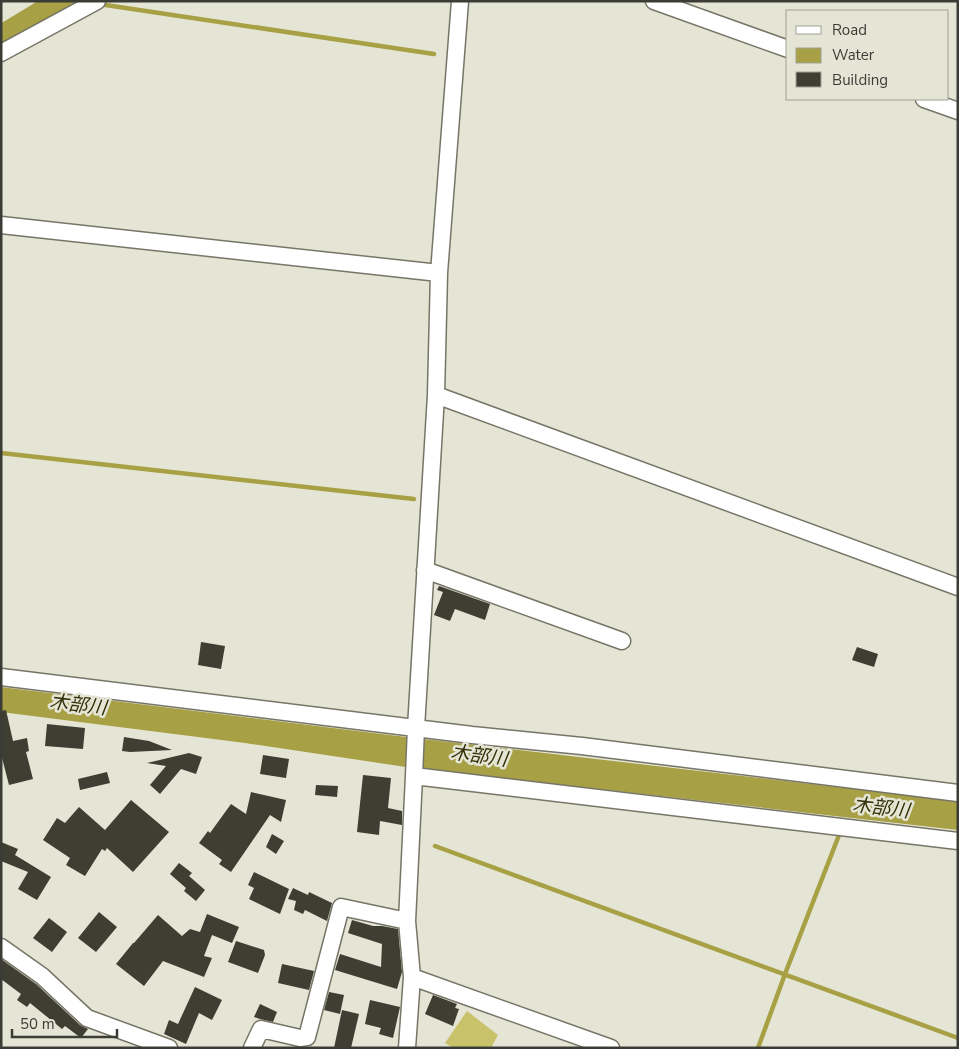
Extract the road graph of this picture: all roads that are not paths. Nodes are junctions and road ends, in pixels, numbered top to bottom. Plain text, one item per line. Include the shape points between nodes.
1 (97, 1) edge
2 (460, 1) edge
3 (654, 1) edge
4 (786, 48) edge
5 (1, 53) edge
6 (927, 100) edge
7 (958, 111) edge
8 (1, 225) edge
9 (439, 273) junction
10 (436, 395) junction
11 (425, 570) junction
12 (958, 587) edge
13 (622, 641) dead end
14 (1, 677) edge
15 (416, 728) junction
16 (414, 776) junction
17 (958, 793) edge
18 (958, 842) edge
19 (407, 921) junction
20 (1, 947) edge
21 (412, 977) junction
22 (169, 1048) edge
23 (252, 1048) edge
24 (407, 1048) edge
25 (611, 1048) edge

1 - 5 street
2 - 9 street
3 - 4 street
6 - 7 street
8 - 9 street
9 - 10 street
10 - 11 street
10 - 12 street
11 - 13 street
11 - 15 street
14 - 15 street
15 - 16 street
15 - 17 street
16 - 18 street
16 - 19 street
19 - 21 street
19 - 23 street via 341,906 306,1037 261,1029
20 - 22 street via 42,976 87,1018
21 - 24 street
21 - 25 street

